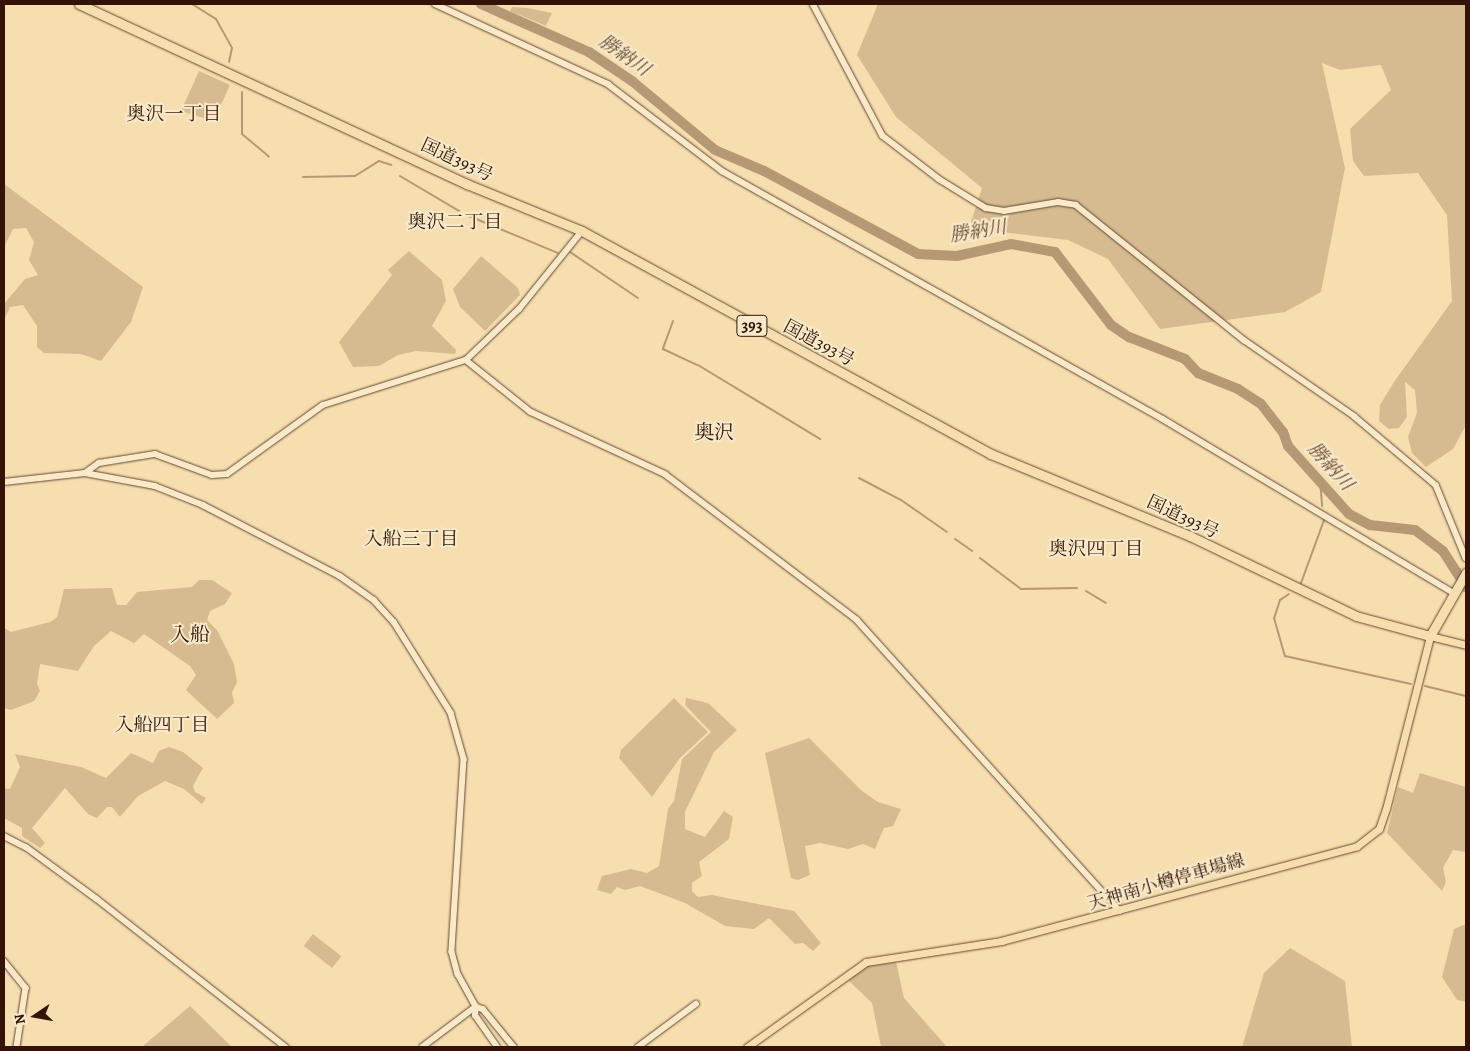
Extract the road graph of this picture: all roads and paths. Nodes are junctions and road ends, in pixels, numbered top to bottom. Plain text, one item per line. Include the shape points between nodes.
1 (79, 4) edge
2 (435, 4) edge
3 (812, 4) edge
4 (582, 231) junction
5 (466, 360) junction
6 (85, 473) junction
7 (4, 482) edge
8 (1466, 558) edge
9 (1466, 573) edge
10 (1455, 592) junction
11 (1430, 636) junction
12 (1466, 645) edge
13 (4, 836) edge
14 (1120, 910) junction
15 (4, 961) edge
16 (696, 1004) dead end
17 (476, 1007) junction
18 (17, 1047) edge
19 (286, 1047) edge
20 (423, 1047) edge
21 (497, 1047) edge
22 (514, 1047) edge
23 (638, 1047) edge
24 (746, 1047) edge

1 - 4 highway, 国道393号 / 393 via 467,184
2 - 10 street via 608,84 722,172 1163,419
3 - 8 street via 883,136 939,179 986,208 1004,211 1058,202 1076,205 1244,340 1354,416 1436,486
4 - 5 street via 519,309
4 - 11 highway, 国道393号 / 393 via 991,454 1190,536 1356,616
5 - 6 street via 323,404 227,474 212,475 155,454 99,464
5 - 14 street via 531,412 665,474 857,620
6 - 7 street
6 - 17 street via 135,480 203,505 340,576 370,597 394,622 439,691 460,736 463,778 452,952 458,974
9 - 10 highway
10 - 11 highway
11 - 12 main road
11 - 14 main road, 天神南小樽停車場線 via 1386,809 1374,834 1357,846 1328,855
13 - 19 street via 26,847 101,902
14 - 24 main road, 天神南小樽停車場線 via 1001,941 866,962
15 - 18 street via 26,988
16 - 23 street
17 - 20 street
17 - 21 street via 476,1016
17 - 22 street via 483,1008

